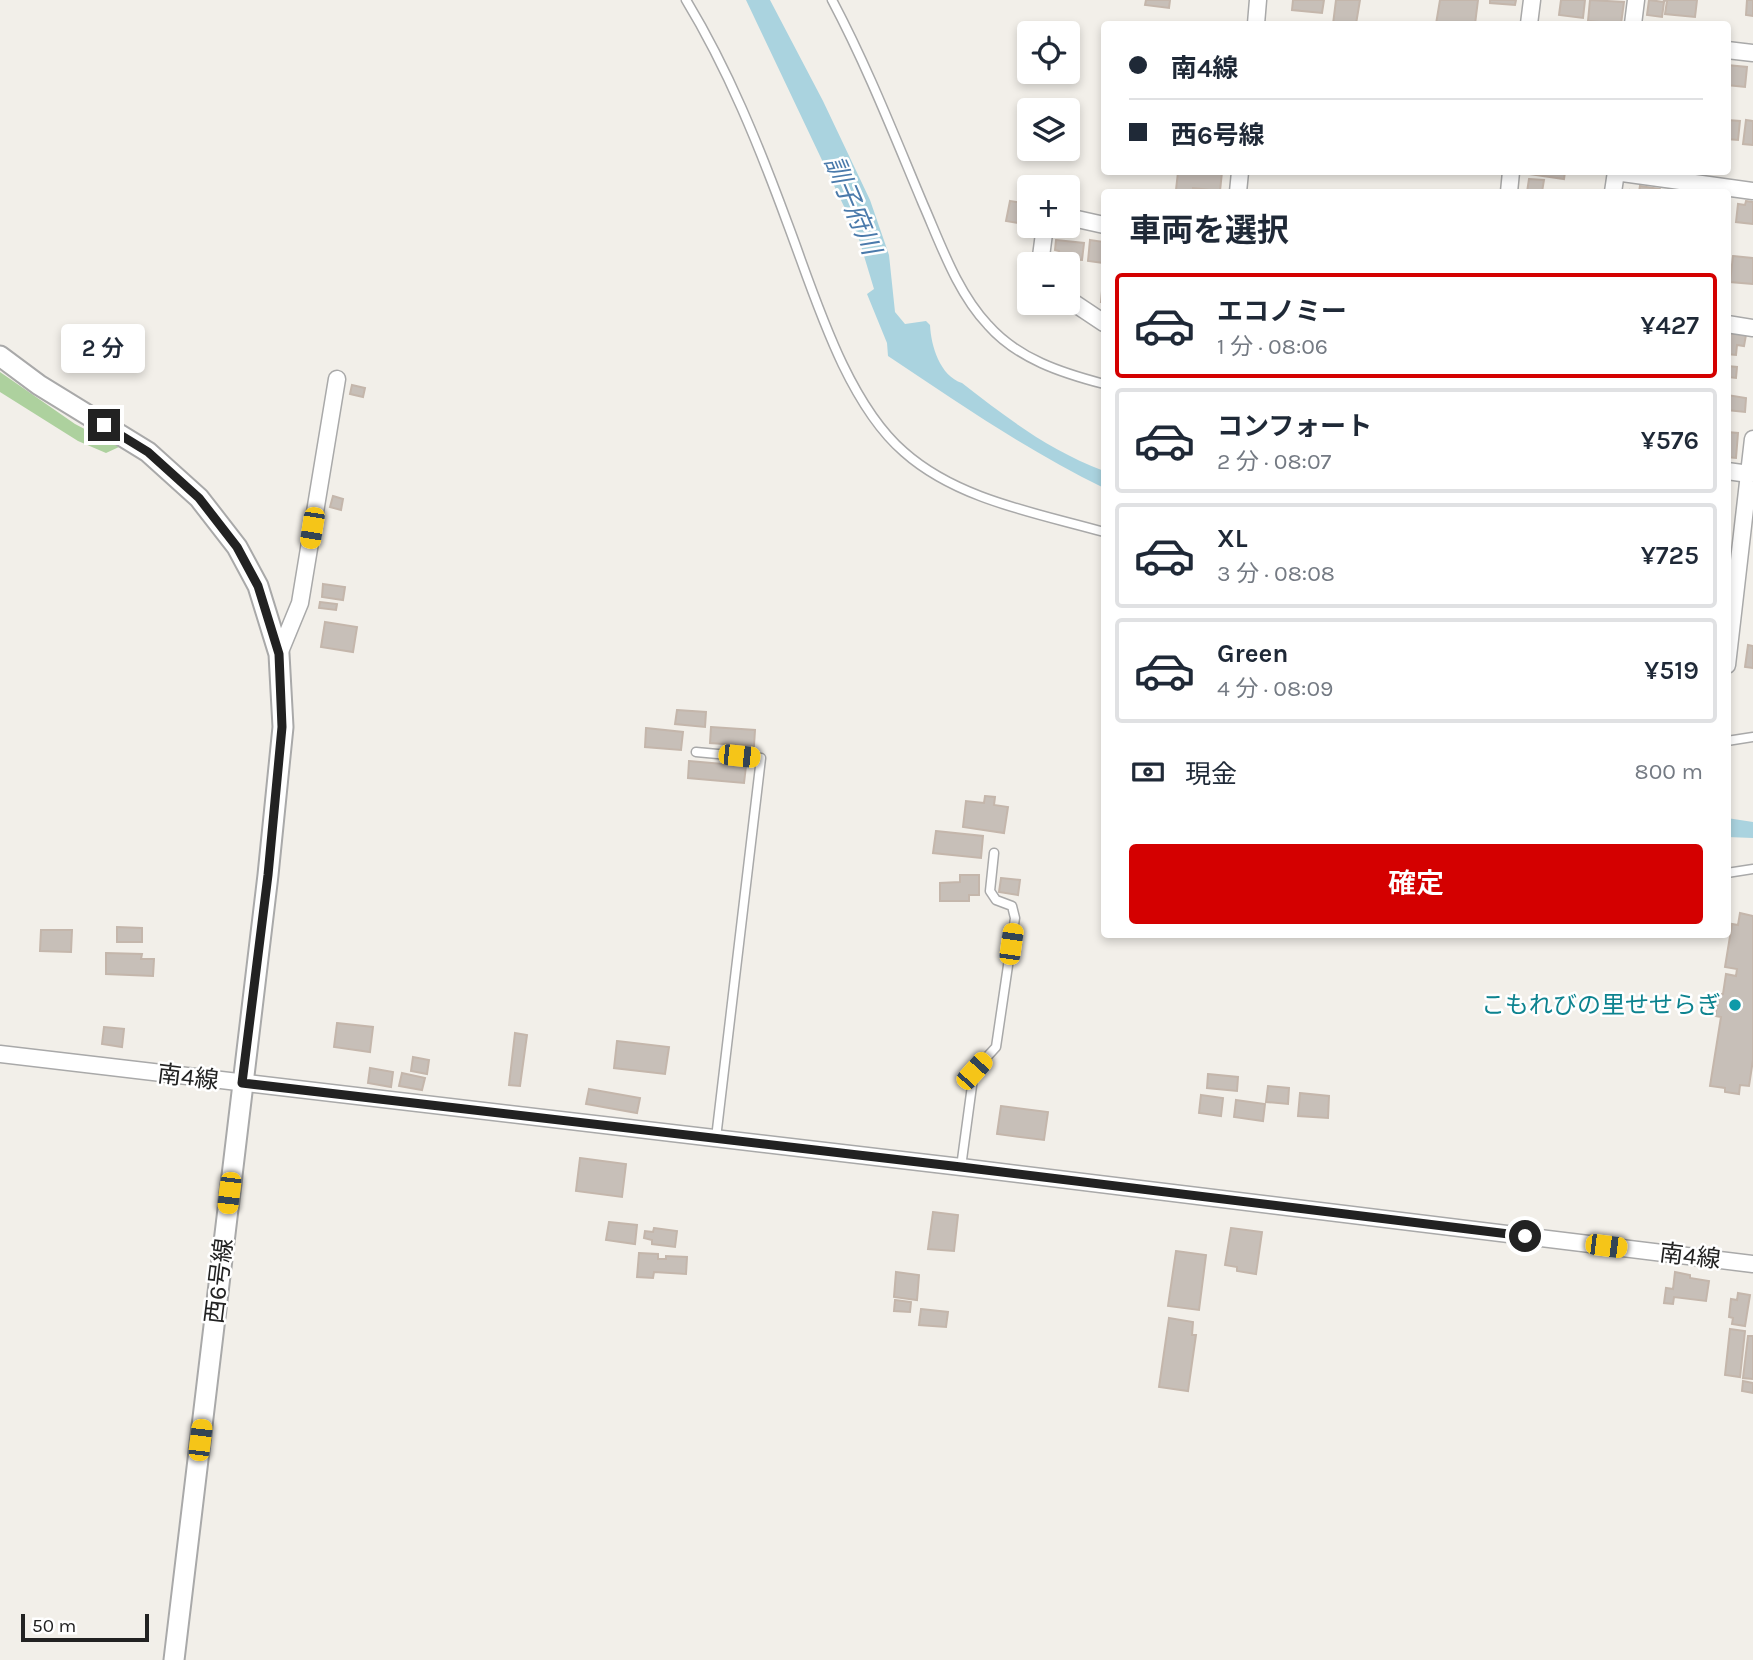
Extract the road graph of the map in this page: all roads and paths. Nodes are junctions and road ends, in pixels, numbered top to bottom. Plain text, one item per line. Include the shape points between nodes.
1 (686, 0) edge
2 (832, 0) edge
3 (1258, 0) edge
4 (1532, 0) edge
5 (1636, 0) edge
6 (1256, 21) edge
7 (1529, 21) edge
8 (1633, 21) edge
9 (1731, 50) edge
10 (1753, 53) edge
11 (1638, 175) edge
12 (1753, 191) edge
13 (1080, 220) edge
14 (1101, 224) edge
15 (1080, 307) edge
16 (1101, 321) edge
17 (1731, 325) edge
18 (1753, 328) edge
19 (0, 356) edge
20 (337, 379) dead end
21 (1101, 383) edge
22 (1753, 439) edge
23 (1731, 472) edge
24 (1749, 474) junction
25 (1101, 532) edge
26 (1746, 556) edge
27 (1731, 624) edge
28 (279, 654) junction
29 (1753, 737) edge
30 (1731, 740) edge
31 (696, 752) dead end
32 (994, 853) dead end
33 (1753, 869) edge
34 (1731, 872) edge
35 (0, 1054) edge
36 (242, 1083) junction
37 (716, 1138) junction
38 (961, 1167) junction
39 (1753, 1264) edge
40 (174, 1660) edge

1 - 25 lane via 730,81 834,345 878,425 903,452 936,475 977,494
2 - 21 lane via 853,38 953,274 988,325 1019,352 1064,374
3 - 6 street
4 - 7 street
5 - 8 street
9 - 10 street
11 - 12 street
13 - 14 street
15 - 16 street
17 - 18 street
19 - 28 street, 西6号線 via 38,385 148,452 199,498 237,547 258,586
20 - 28 street via 300,603
22 - 24 street
23 - 24 street
24 - 26 street
26 - 27 street
28 - 36 street, 西6号線 via 282,727
29 - 30 lane
31 - 37 lane via 761,758
32 - 38 lane via 989,891 996,900 1012,906 1015,918 996,1047 974,1071
33 - 34 lane
35 - 36 street, 南4線
36 - 37 street, 南4線
36 - 40 street, 西6号線
37 - 38 street, 南4線
38 - 39 street, 南4線

